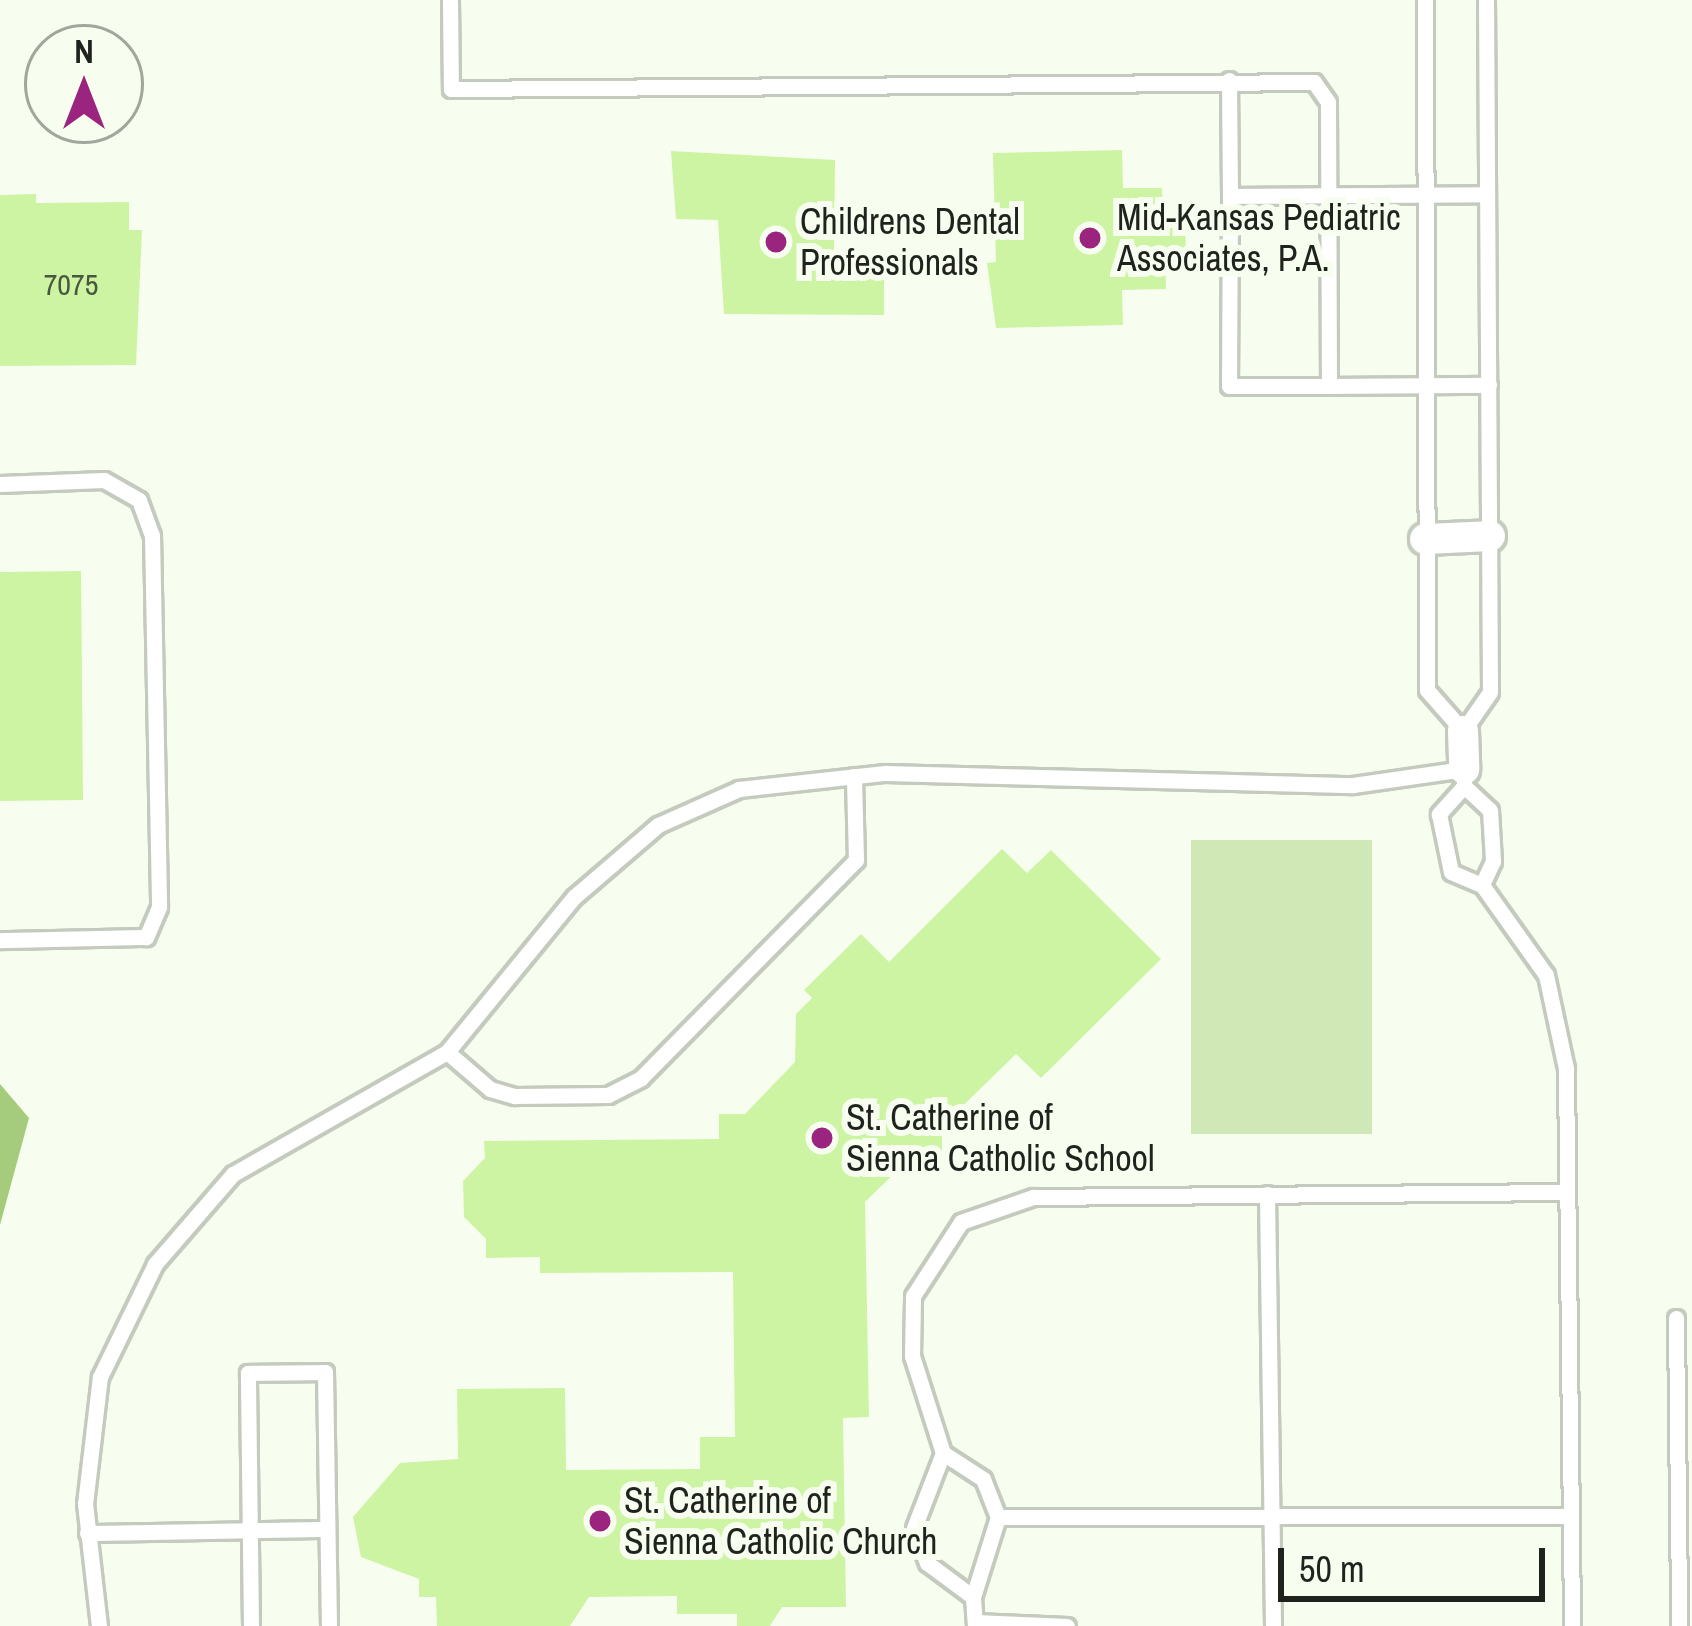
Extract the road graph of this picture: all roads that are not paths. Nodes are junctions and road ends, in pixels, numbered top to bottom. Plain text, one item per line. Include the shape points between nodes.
1 (450, 0) edge
2 (1425, 0) edge
3 (1486, 0) edge
4 (1229, 80) junction
5 (1425, 194) junction
6 (1486, 194) junction
7 (1230, 196) junction
8 (1330, 196) junction
9 (1330, 386) junction
10 (1424, 386) junction
11 (1490, 386) junction
12 (0, 484) edge
13 (1490, 536) junction
14 (1425, 539) junction
15 (1463, 731) junction
16 (854, 776) junction
17 (1464, 778) junction
18 (1482, 885) junction
19 (0, 940) edge
20 (447, 1052) junction
21 (1567, 1192) junction
22 (1268, 1194) junction
23 (1676, 1318) dead end
24 (1684, 1410) edge
25 (943, 1453) junction
26 (1570, 1516) junction
27 (998, 1517) junction
28 (1271, 1517) junction
29 (327, 1528) junction
30 (250, 1530) junction
31 (88, 1533) junction
32 (973, 1597) junction
33 (1683, 1616) edge
34 (975, 1624) edge
35 (99, 1626) edge
36 (251, 1626) edge
37 (329, 1626) edge
38 (1067, 1626) edge
39 (1273, 1626) edge
40 (1572, 1626) edge

1 - 4 lane via 451,89
2 - 5 lane
3 - 6 lane
4 - 7 lane
4 - 8 lane via 1325,88
5 - 6 lane
5 - 8 lane
5 - 10 lane
6 - 11 lane
7 - 8 lane
7 - 9 lane via 1229,386
8 - 9 lane
9 - 10 lane
10 - 11 lane
10 - 14 lane
11 - 13 lane
12 - 19 lane via 104,480 139,500 152,535 159,890 146,937
13 - 14 street
13 - 15 lane via 1490,692
14 - 15 lane via 1427,691
15 - 17 street
16 - 17 lane via 1352,784
16 - 20 lane via 739,789 658,825 574,897
16 - 20 lane via 856,860 641,1078 608,1095 515,1096 490,1089
17 - 18 lane via 1490,809 1493,861
17 - 18 lane via 1438,814 1451,872
18 - 21 lane via 1546,975 1566,1068
20 - 31 lane via 233,1174 155,1264 100,1378
21 - 22 lane
21 - 26 lane
22 - 25 lane via 1033,1197 961,1222 934,1251 910,1329
22 - 28 lane
23 - 24 lane
24 - 33 lane
25 - 27 lane via 983,1479
25 - 32 lane via 914,1528 927,1564
26 - 28 lane
26 - 40 lane
27 - 28 lane
27 - 32 lane
28 - 39 lane
29 - 30 lane
29 - 30 lane via 325,1372 248,1373
29 - 37 lane
30 - 31 lane
30 - 36 lane
31 - 35 lane
32 - 34 lane
34 - 38 lane

